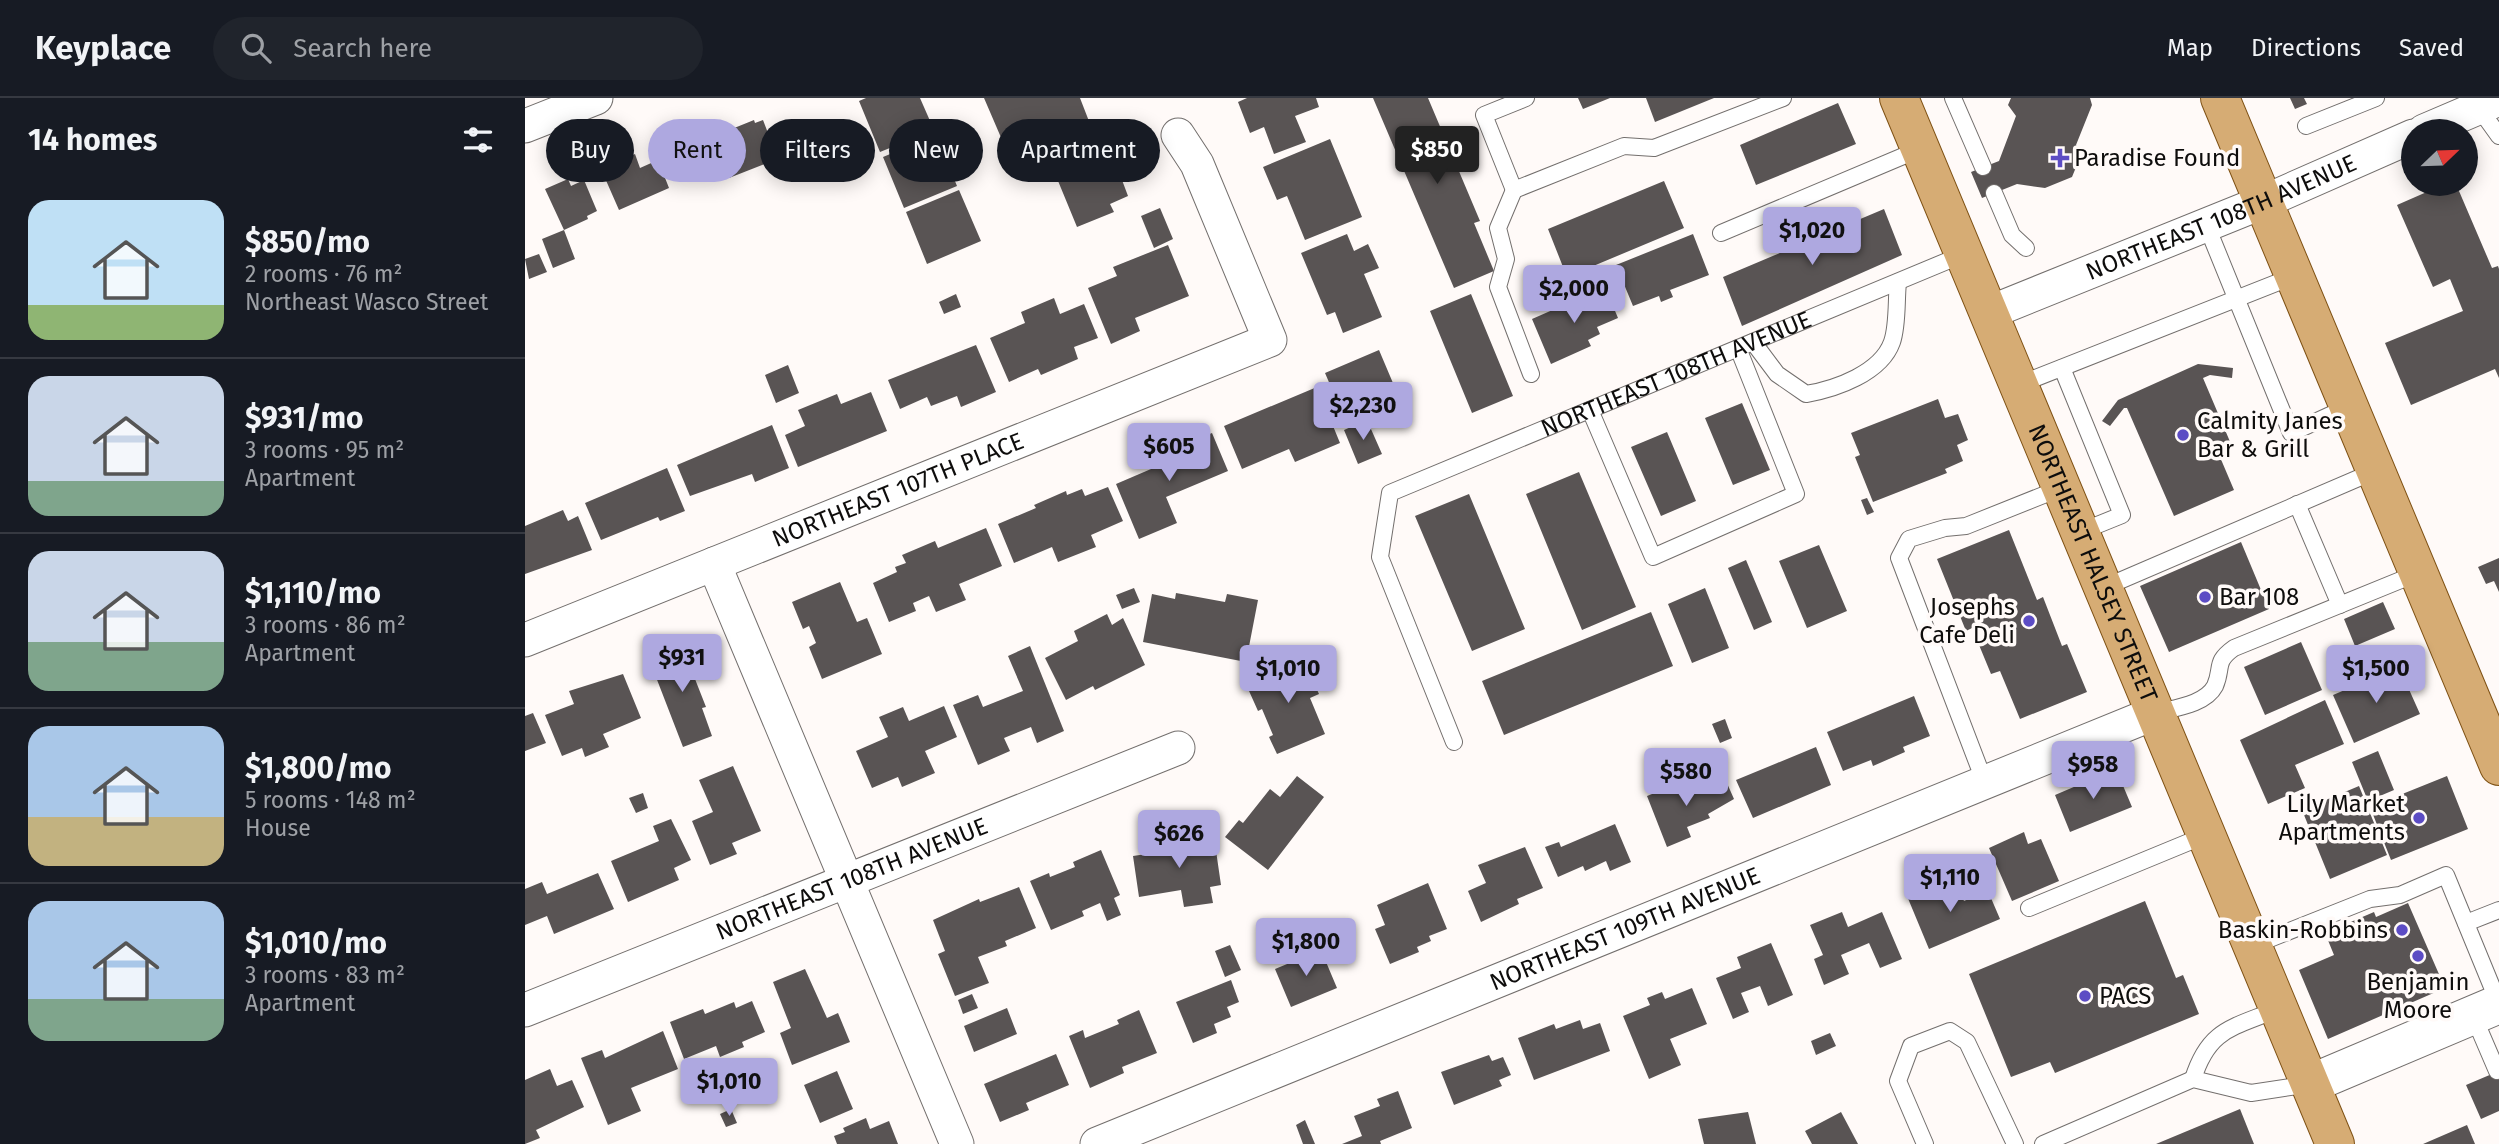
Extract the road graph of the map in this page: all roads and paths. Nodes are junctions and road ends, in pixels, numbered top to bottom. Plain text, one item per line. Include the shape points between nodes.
1 (596, 98) edge
2 (1526, 98) edge
3 (1783, 98) edge
4 (1899, 98) edge
5 (1953, 98) edge
6 (2220, 98) edge
7 (2376, 98) edge
8 (2483, 102) edge
9 (2448, 119) edge
10 (525, 126) edge
11 (2306, 126) dead end
12 (1178, 135) dead end
13 (2499, 136) edge
14 (2401, 141) edge
15 (1920, 149) junction
16 (1983, 167) dead end
17 (1514, 190) junction
18 (1994, 193) dead end
19 (2263, 202) junction
20 (2206, 224) junction
21 (1721, 233) dead end
22 (2026, 248) dead end
23 (1964, 254) junction
24 (2294, 276) junction
25 (1898, 282) junction
26 (2237, 300) junction
27 (1988, 313) junction
28 (1746, 345) junction
29 (2062, 368) junction
30 (1531, 374) dead end
31 (2018, 385) junction
32 (2350, 406) junction
33 (1590, 410) junction
34 (2375, 471) junction
35 (2061, 488) junction
36 (2297, 504) junction
37 (2080, 532) junction
38 (714, 564) junction
39 (2418, 573) junction
40 (2103, 588) junction
41 (2340, 606) junction
42 (525, 640) edge
43 (2155, 713) junction
44 (1454, 743) dead end
45 (1178, 748) dead end
46 (2499, 766) edge
47 (1985, 783) junction
48 (2206, 835) junction
49 (846, 881) junction
50 (2029, 908) dead end
51 (2499, 910) edge
52 (2466, 923) junction
53 (2252, 946) junction
54 (2278, 1009) junction
55 (525, 1010) edge
56 (2490, 1028) edge
57 (2497, 1072) edge
58 (2193, 1079) junction
59 (2310, 1084) junction
60 (957, 1144) edge
61 (1097, 1144) edge
62 (1925, 1144) edge
63 (2015, 1144) edge
64 (2043, 1144) edge
65 (2335, 1144) edge

1 - 10 street
2 - 17 lane via 1484,115
3 - 17 lane via 1654,148 1624,146
4 - 15 main road, NORTHEAST HALSEY STREET
5 - 16 lane
6 - 19 main road
7 - 11 lane
8 - 9 street
8 - 13 lane
12 - 38 street, NORTHEAST 107TH PLACE via 1197,164 1270,340
14 - 19 street, NORTHEAST 108TH AVENUE
15 - 21 lane
15 - 23 main road, NORTHEAST HALSEY STREET
17 - 30 lane via 1498,228 1506,260 1498,287
18 - 22 lane via 2012,235
19 - 20 street, NORTHEAST 108TH AVENUE
19 - 24 main road
20 - 26 lane
20 - 27 street, NORTHEAST 108TH AVENUE
23 - 25 lane, NORTHEAST 108TH AVENUE
23 - 27 main road, NORTHEAST HALSEY STREET
24 - 26 lane
24 - 32 main road
25 - 28 lane, NORTHEAST 108TH AVENUE
25 - 28 lane via 1892,342 1876,367 1857,377 1806,394
26 - 29 lane
26 - 32 lane via 2291,433
27 - 31 main road, NORTHEAST HALSEY STREET
28 - 33 lane, NORTHEAST 108TH AVENUE
28 - 33 lane via 1796,494 1653,558
29 - 31 lane
29 - 37 lane via 2122,515
31 - 35 main road, NORTHEAST HALSEY STREET
32 - 34 main road
33 - 44 lane, NORTHEAST 108TH AVENUE via 1390,493 1380,557
34 - 36 lane
34 - 39 main road
35 - 37 main road, NORTHEAST HALSEY STREET
35 - 47 lane via 1966,526 1909,539 1899,558
36 - 40 lane
36 - 41 lane
37 - 40 main road, NORTHEAST HALSEY STREET
38 - 42 street, NORTHEAST 107TH PLACE
38 - 49 street
39 - 41 lane
39 - 46 main road
40 - 43 main road, NORTHEAST HALSEY STREET
41 - 43 lane via 2234,648 2220,659 2208,694
43 - 47 street, NORTHEAST 109TH AVENUE
43 - 48 main road, NORTHEAST HALSEY STREET
45 - 49 street, NORTHEAST 108TH AVENUE
47 - 61 street, NORTHEAST 109TH AVENUE
48 - 50 lane
48 - 53 main road, NORTHEAST HALSEY STREET
49 - 55 street, NORTHEAST 108TH AVENUE
49 - 60 street
51 - 52 lane
52 - 53 lane via 2446,875 2400,895 2370,899
52 - 56 lane
53 - 54 main road, NORTHEAST HALSEY STREET
54 - 58 lane via 2211,1040
54 - 59 main road, NORTHEAST HALSEY STREET
56 - 57 lane
56 - 59 street
58 - 59 lane via 2251,1093
58 - 64 lane
59 - 65 main road, NORTHEAST HALSEY STREET
62 - 63 lane via 1898,1081 1911,1046 1950,1031 1967,1041

